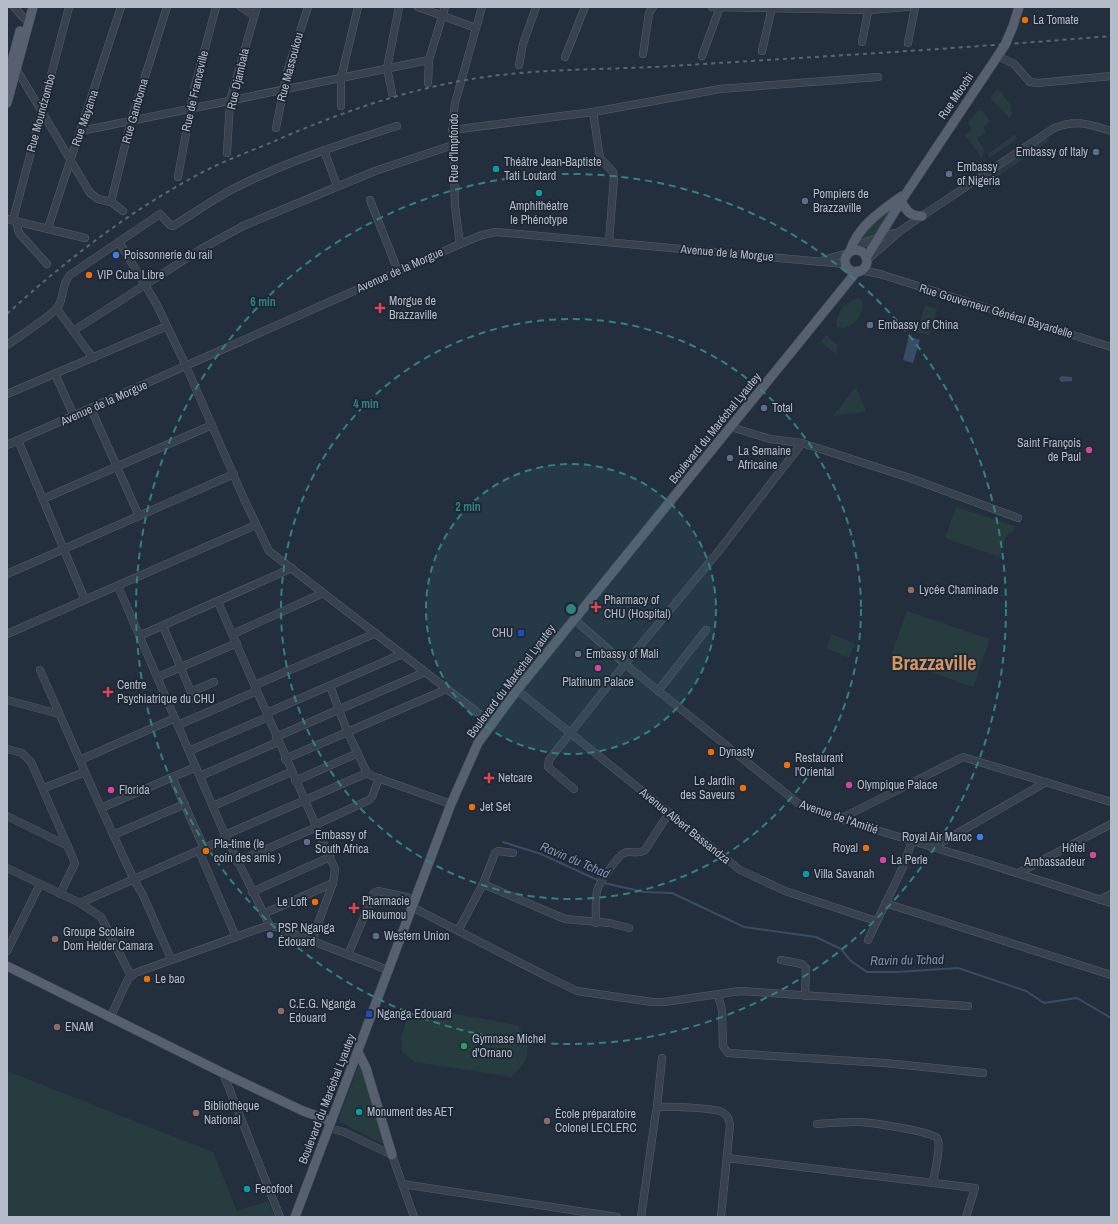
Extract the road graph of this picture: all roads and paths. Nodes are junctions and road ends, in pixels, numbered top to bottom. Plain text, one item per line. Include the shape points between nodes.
1 (13, 7) edge
2 (27, 7) edge
3 (33, 7) edge
4 (70, 7) edge
5 (121, 7) edge
6 (167, 7) edge
7 (216, 7) edge
8 (241, 7) edge
9 (257, 7) edge
10 (308, 7) edge
11 (358, 7) edge
12 (399, 7) edge
13 (418, 7) edge
14 (444, 7) edge
15 (482, 7) edge
16 (536, 7) edge
17 (653, 7) edge
18 (712, 7) edge
19 (720, 7) edge
20 (907, 7) edge
21 (915, 7) edge
22 (1019, 7) edge
23 (582, 8) edge
24 (772, 8) edge
25 (869, 9) edge
26 (7, 12) edge
27 (442, 15) junction
28 (254, 16) junction
29 (24, 18) junction
30 (476, 28) junction
31 (862, 42) dead end
32 (908, 43) dead end
33 (762, 51) dead end
34 (643, 54) dead end
35 (702, 56) dead end
36 (998, 56) junction
37 (565, 57) dead end
38 (429, 60) junction
39 (519, 65) dead end
40 (387, 68) junction
41 (17, 70) junction
42 (1111, 76) edge
43 (878, 77) dead end
44 (341, 78) junction
45 (7, 80) edge
46 (428, 82) dead end
47 (283, 89) junction
48 (392, 93) dead end
49 (230, 100) junction
50 (7, 103) edge
51 (341, 106) dead end
52 (189, 110) junction
53 (42, 111) junction
54 (593, 112) junction
55 (131, 121) junction
56 (397, 126) dead end
57 (276, 128) dead end
58 (452, 130) junction
59 (81, 131) junction
60 (1111, 131) edge
61 (453, 146) junction
62 (324, 150) junction
63 (227, 153) dead end
64 (71, 160) junction
65 (178, 177) dead end
66 (337, 186) junction
67 (903, 198) junction
68 (370, 200) dead end
69 (111, 202) junction
70 (123, 211) dead end
71 (922, 216) junction
72 (12, 220) edge
73 (48, 228) junction
74 (900, 231) junction
75 (85, 238) dead end
76 (878, 239) junction
77 (119, 242) junction
78 (609, 242) junction
79 (460, 244) junction
80 (850, 251) junction
81 (820, 261) junction
82 (47, 264) dead end
83 (863, 265) junction
84 (846, 266) junction
85 (398, 271) junction
86 (145, 284) junction
87 (839, 294) junction
88 (57, 309) junction
89 (167, 326) junction
90 (73, 331) junction
91 (7, 345) edge
92 (1111, 347) edge
93 (93, 358) junction
94 (186, 366) junction
95 (55, 374) junction
96 (7, 394) edge
97 (91, 409) junction
98 (74, 416) junction
99 (212, 425) junction
100 (731, 427) junction
101 (18, 440) junction
102 (802, 443) junction
103 (7, 445) edge
104 (118, 468) junction
105 (234, 474) junction
106 (43, 499) junction
107 (139, 516) junction
108 (1018, 518) dead end
109 (256, 525) junction
110 (65, 550) junction
111 (292, 568) junction
112 (7, 574) edge
113 (118, 586) junction
114 (323, 593) junction
115 (85, 600) junction
116 (218, 602) junction
117 (574, 619) junction
118 (162, 626) junction
119 (706, 630) dead end
120 (376, 633) junction
121 (7, 634) edge
122 (233, 634) junction
123 (139, 636) junction
124 (237, 643) junction
125 (402, 654) junction
126 (625, 664) junction
127 (180, 668) junction
128 (40, 670) dead end
129 (425, 672) junction
130 (158, 677) junction
131 (214, 682) dead end
132 (330, 686) junction
133 (256, 688) junction
134 (447, 689) junction
135 (517, 690) junction
136 (658, 691) junction
137 (191, 692) junction
138 (194, 699) dead end
139 (7, 700) edge
140 (339, 710) junction
141 (59, 714) junction
142 (268, 715) junction
143 (175, 718) junction
144 (492, 723) junction
145 (178, 725) junction
146 (347, 731) junction
147 (570, 734) junction
148 (277, 739) junction
149 (7, 749) edge
150 (189, 751) junction
151 (358, 753) junction
152 (285, 758) junction
153 (80, 760) junction
154 (196, 766) junction
155 (85, 772) junction
156 (291, 772) junction
157 (367, 773) junction
158 (200, 776) junction
159 (172, 777) junction
160 (379, 778) junction
161 (295, 781) junction
162 (1046, 782) junction
163 (44, 788) junction
164 (574, 789) dead end
165 (305, 800) junction
166 (1111, 802) edge
167 (185, 804) junction
168 (451, 804) junction
169 (214, 806) junction
170 (101, 808) junction
171 (669, 814) junction
172 (7, 816) edge
173 (840, 819) junction
174 (1111, 824) edge
175 (316, 826) junction
176 (113, 835) junction
177 (226, 837) junction
178 (912, 841) junction
179 (68, 846) junction
180 (932, 848) junction
181 (201, 849) junction
182 (513, 853) dead end
183 (330, 857) junction
184 (237, 862) junction
185 (7, 868) edge
186 (1018, 873) junction
187 (134, 880) junction
188 (333, 883) junction
189 (40, 884) junction
190 (483, 884) junction
191 (252, 892) junction
192 (60, 894) junction
193 (1111, 894) edge
194 (1100, 900) junction
195 (80, 903) junction
196 (414, 903) junction
197 (885, 903) junction
198 (1111, 903) edge
199 (263, 914) junction
200 (876, 921) junction
201 (596, 923) junction
202 (270, 926) junction
203 (629, 928) dead end
204 (458, 931) junction
205 (236, 937) junction
206 (312, 940) junction
207 (868, 940) dead end
208 (7, 951) edge
209 (348, 955) junction
210 (171, 959) junction
211 (781, 960) dead end
212 (7, 966) edge
213 (388, 970) junction
214 (1111, 975) edge
215 (131, 976) junction
216 (718, 995) junction
217 (805, 996) junction
218 (968, 1006) dead end
219 (110, 1018) junction
220 (358, 1052) junction
221 (662, 1058) dead end
222 (223, 1073) junction
223 (983, 1073) dead end
224 (657, 1107) junction
225 (335, 1109) junction
226 (303, 1111) junction
227 (320, 1116) junction
228 (330, 1124) junction
229 (817, 1124) dead end
230 (392, 1154) junction
231 (727, 1158) junction
232 (933, 1183) junction
233 (402, 1184) junction
234 (280, 1217) edge
235 (295, 1217) edge
236 (414, 1217) edge
237 (617, 1217) edge
238 (640, 1217) edge
239 (721, 1217) edge
240 (966, 1217) edge

1 - 26 street
1 - 29 street
2 - 29 main road
3 - 41 main road
4 - 53 street, Rue Moundzombo
5 - 59 street, Rue Mayama
6 - 55 street, Rue Gamboma
7 - 52 street, Rue de Franceville
8 - 28 street
9 - 28 street, Rue Djambala
10 - 47 street, Rue Massoukou
11 - 44 street
12 - 40 street
13 - 27 street
14 - 27 street
15 - 30 street, Rue d'Impfondo
16 - 39 street
17 - 34 street via 649,13
18 - 19 street
19 - 24 street
19 - 35 street
20 - 25 street
21 - 32 street
22 - 36 main road, Rue Mbochi via 1014,26
23 - 37 street
24 - 25 street
24 - 33 street
25 - 31 street
27 - 30 street
27 - 38 street
28 - 49 street, Rue Djambala
29 - 45 main road
30 - 58 street, Rue d'Impfondo via 455,103
36 - 42 street via 1014,64 1030,82
36 - 67 main road, Rue Mbochi
38 - 40 street
38 - 46 street
40 - 44 street
40 - 48 street
41 - 50 main road
41 - 53 street
43 - 54 street via 720,89
44 - 47 street
44 - 51 street
47 - 49 street
47 - 57 street, Rue Massoukou
49 - 52 street
49 - 63 street, Rue Djambala
52 - 55 street
52 - 65 street, Rue de Franceville
53 - 64 street
53 - 72 street, Rue Moundzombo
54 - 58 street
54 - 78 street via 600,158 614,172
55 - 59 street
55 - 69 street, Rue Gamboma
56 - 62 street
58 - 61 street, Rue d'Impfondo
59 - 64 street, Rue Mayama
60 - 71 street via 1067,122 1054,128
61 - 66 street
61 - 79 street, Rue d'Impfondo via 455,206
62 - 66 street
62 - 77 street via 233,189 173,226 160,214
64 - 69 street via 94,197
64 - 73 street, Rue Mayama
66 - 86 street via 222,237
67 - 71 main road via 907,211
67 - 76 main road, Rue Mbochi
67 - 80 main road, Rue Mbochi via 861,230
68 - 85 street
69 - 70 street
71 - 74 street
72 - 73 street
72 - 82 street via 19,233
73 - 75 street
74 - 76 street, Avenue de la Morgue
74 - 83 street
76 - 80 street, Avenue de la Morgue
76 - 83 main road, Rue Mbochi
77 - 86 street
77 - 88 street via 66,279
78 - 79 street, Avenue de la Morgue via 496,232
78 - 81 street, Avenue de la Morgue
79 - 85 street, Avenue de la Morgue
80 - 81 street, Avenue de la Morgue
80 - 83 main road via 860,250
80 - 84 main road, Rue Mbochi via 845,258
81 - 84 street, Avenue de la Morgue
83 - 84 main road
83 - 87 main road, Boulevard du Maréchal Lyautey
83 - 92 street, Rue Gouverneur Général Bayardelle via 880,274
84 - 87 main road, Boulevard du Maréchal Lyautey
85 - 94 street, Avenue de la Morgue
86 - 89 street
86 - 90 street
87 - 100 main road, Boulevard du Maréchal Lyautey
88 - 90 street
88 - 91 street
89 - 93 street
89 - 94 street
90 - 93 street
93 - 95 street
94 - 97 street, Avenue de la Morgue
94 - 99 street
95 - 96 street
95 - 98 street
97 - 98 street, Avenue de la Morgue
97 - 104 street
98 - 101 street, Avenue de la Morgue
99 - 104 street
99 - 105 street
100 - 102 street via 770,438
100 - 117 main road, Boulevard du Maréchal Lyautey
101 - 103 street, Avenue de la Morgue
101 - 106 street
102 - 108 street via 910,478
102 - 126 street via 718,552
104 - 106 street
104 - 107 street
105 - 107 street
105 - 109 street
106 - 110 street
107 - 110 street
109 - 111 street via 269,551
109 - 113 street
110 - 112 street
110 - 115 street
111 - 114 street
111 - 116 street
113 - 115 street
113 - 123 street
114 - 120 street
114 - 122 street
115 - 121 street
116 - 118 street
116 - 122 street
117 - 126 street, Avenue de l'Amitié
117 - 135 main road, Boulevard du Maréchal Lyautey
118 - 123 street
118 - 127 street
119 - 136 street
120 - 125 street
120 - 133 street
122 - 124 street
123 - 130 street
124 - 127 street
124 - 133 street
125 - 129 street
125 - 132 street
126 - 136 street, Avenue de l'Amitié
126 - 147 street
127 - 130 street
127 - 137 street
128 - 141 street
129 - 134 street
129 - 140 street
130 - 143 street
131 - 137 street
132 - 140 street
132 - 142 street
133 - 142 street
133 - 145 street
134 - 144 street
134 - 146 street
135 - 144 main road, Boulevard du Maréchal Lyautey
135 - 147 street, Avenue Albert Bassandza
136 - 173 street, Avenue de l'Amitié via 788,797 799,804
137 - 138 street
139 - 141 street
140 - 146 street
140 - 148 street
141 - 153 street
142 - 148 street
142 - 150 street
143 - 145 street
143 - 153 street
144 - 168 main road, Boulevard du Maréchal Lyautey via 472,754
145 - 150 street
146 - 151 street
146 - 152 street
147 - 164 street via 547,764
147 - 171 street, Avenue Albert Bassandza
148 - 152 street
148 - 158 street
149 - 163 street via 27,757
150 - 154 street
151 - 157 street
151 - 161 street
152 - 156 street
153 - 155 street
154 - 158 street
154 - 159 street
155 - 163 street
155 - 170 street
156 - 161 street
156 - 169 street
157 - 160 street
157 - 165 street
158 - 169 street
159 - 167 street
159 - 170 street
160 - 168 street
160 - 175 street via 369,800
161 - 165 street
162 - 166 street
162 - 173 street via 963,757
162 - 180 street
163 - 179 street
165 - 175 street
165 - 177 street
167 - 176 street
167 - 181 street
168 - 196 main road, Boulevard du Maréchal Lyautey
169 - 177 street
170 - 176 street
171 - 200 street, Avenue Albert Bassandza via 731,864 754,878
171 - 201 street via 646,850 641,853 623,854 599,886
172 - 179 street
173 - 178 street, Avenue de l'Amitié
174 - 186 street
175 - 183 street
175 - 184 street
176 - 187 street
177 - 181 street
177 - 184 street
178 - 180 street, Avenue de l'Amitié
178 - 197 street via 903,868
179 - 192 street via 75,866
180 - 186 street, Avenue de l'Amitié
181 - 187 street
181 - 205 street
182 - 190 street via 495,853
183 - 188 street via 335,869
183 - 191 street
184 - 191 street
185 - 189 street
186 - 194 street, Avenue de l'Amitié
187 - 195 street
187 - 210 street
188 - 199 street
188 - 206 street
189 - 192 street
189 - 208 street
190 - 201 street via 565,919
190 - 204 street
191 - 199 street
192 - 195 street
193 - 194 street
194 - 198 street, Avenue de l'Amitié
195 - 215 street via 103,920
196 - 204 street
196 - 209 street via 378,891 374,893
196 - 213 main road, Boulevard du Maréchal Lyautey
197 - 200 street
197 - 214 street
199 - 202 street
200 - 207 street
201 - 203 street
202 - 205 street
202 - 206 street
204 - 216 street via 577,991 664,1002
205 - 210 street
206 - 209 street
209 - 213 street
210 - 215 street
211 - 217 street via 802,964 806,968
212 - 219 main road
213 - 220 main road, Boulevard du Maréchal Lyautey
215 - 219 street
216 - 217 street via 740,991
216 - 223 street via 722,1010 723,1046 728,1053
217 - 218 street
219 - 222 main road
220 - 225 main road, Boulevard du Maréchal Lyautey
220 - 230 main road via 366,1068
221 - 224 street
222 - 226 main road
222 - 234 street
224 - 231 street via 721,1111 728,1118 730,1125
224 - 238 street
225 - 227 main road
225 - 228 main road, Boulevard du Maréchal Lyautey
226 - 227 main road
226 - 228 main road
227 - 228 main road
228 - 230 street
228 - 235 main road, Boulevard du Maréchal Lyautey
229 - 232 street via 857,1122 930,1134 939,1144
230 - 233 street
231 - 232 street
231 - 239 street
232 - 240 street via 975,1188
233 - 236 street
233 - 237 street

